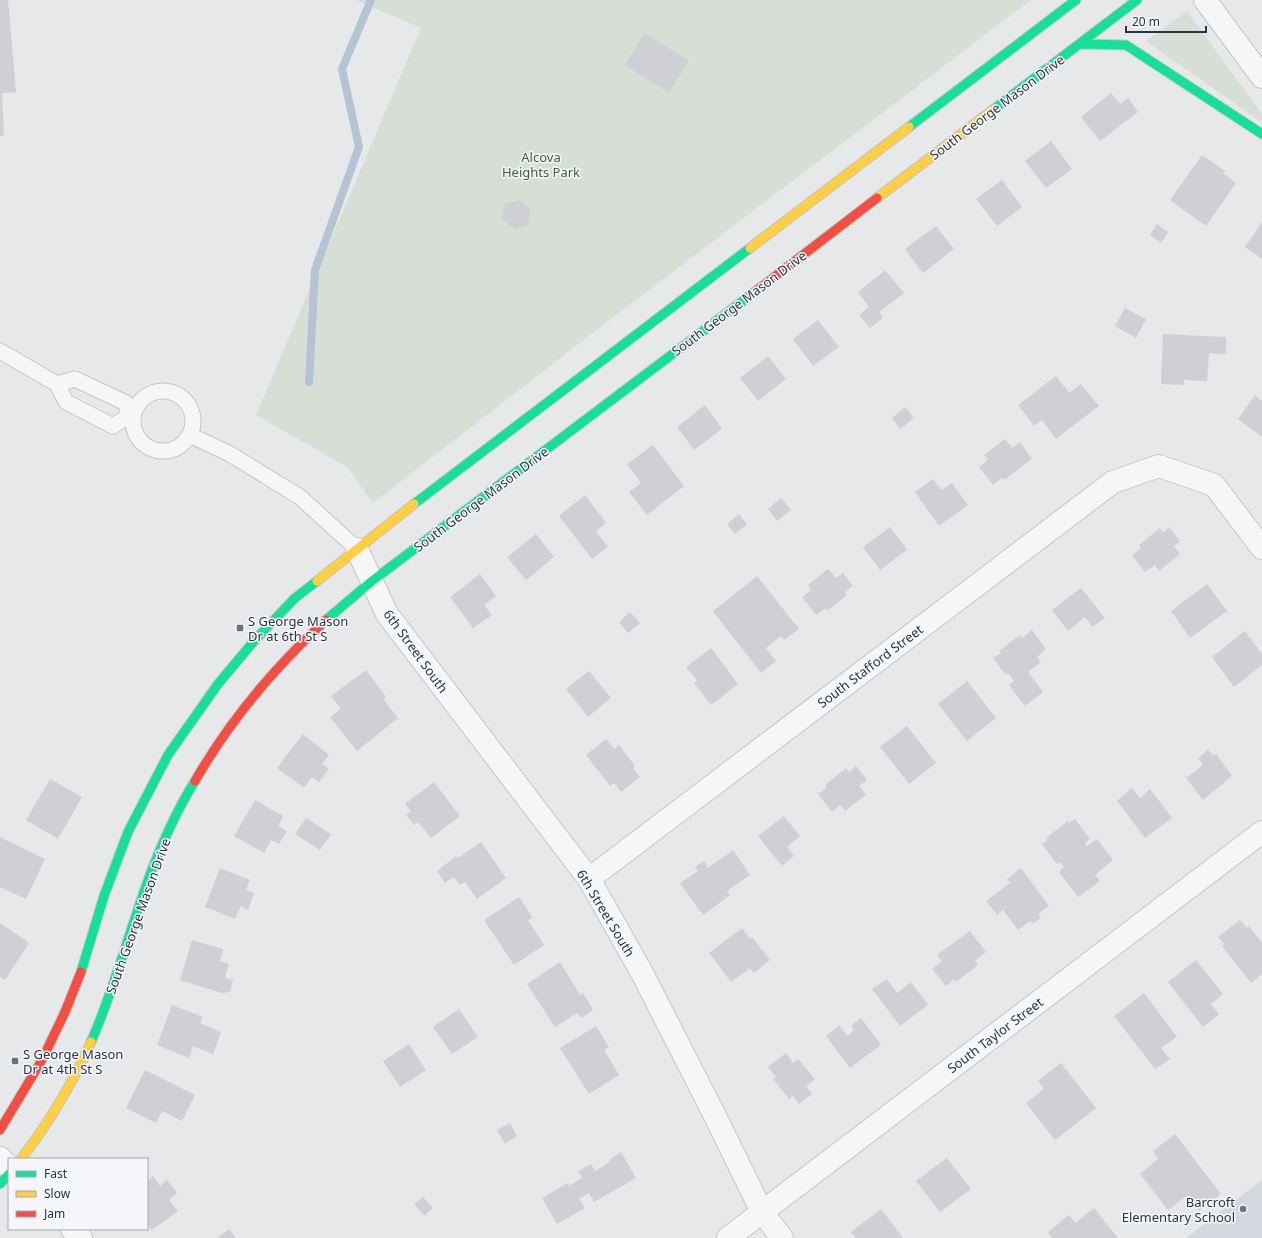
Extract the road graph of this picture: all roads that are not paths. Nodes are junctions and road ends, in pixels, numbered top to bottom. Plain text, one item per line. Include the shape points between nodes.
1 (1076, 0) edge
2 (1137, 0) edge
3 (1205, 0) edge
4 (1080, 44) junction
5 (1262, 76) edge
6 (1262, 134) edge
7 (0, 351) edge
8 (56, 384) junction
9 (130, 417) junction
10 (190, 435) junction
11 (1262, 548) edge
12 (357, 549) junction
13 (372, 581) junction
14 (1262, 832) edge
15 (589, 879) junction
16 (0, 1130) edge
17 (0, 1158) edge
18 (22, 1158) edge
19 (8, 1166) edge
20 (8, 1175) edge
21 (0, 1184) edge
22 (762, 1212) junction
23 (73, 1230) edge
24 (81, 1238) edge
25 (728, 1238) edge
26 (782, 1238) edge

1 - 12 main road
2 - 4 main road, South George Mason Drive
3 - 5 street
4 - 6 main road via 1126,45
4 - 13 main road, South George Mason Drive
7 - 8 lane
8 - 9 lane via 75,379 92,386 126,403
8 - 9 lane via 66,402 106,423 114,426
9 - 10 lane via 136,436 154,450 168,451 177,448
9 - 10 lane via 140,400 148,394 157,390 167,390 176,393 190,407 193,426
10 - 12 lane via 230,454 300,497
11 - 15 street, South Stafford Street via 1214,485 1159,466 1113,482
12 - 13 street, 6th Street South
12 - 16 main road via 295,598 255,640 218,684 168,755 128,832 104,896 85,961 65,1012 42,1060
13 - 15 street, 6th Street South via 387,614
13 - 18 main road, South George Mason Drive via 321,624 273,674 228,729 196,778 169,830 146,888 112,992 95,1034 60,1102
14 - 22 street, South Taylor Street
15 - 22 street, 6th Street South via 642,973
17 - 19 street
20 - 21 main road
22 - 25 street, South Taylor Street
22 - 26 street, 6th Street South
23 - 24 street

